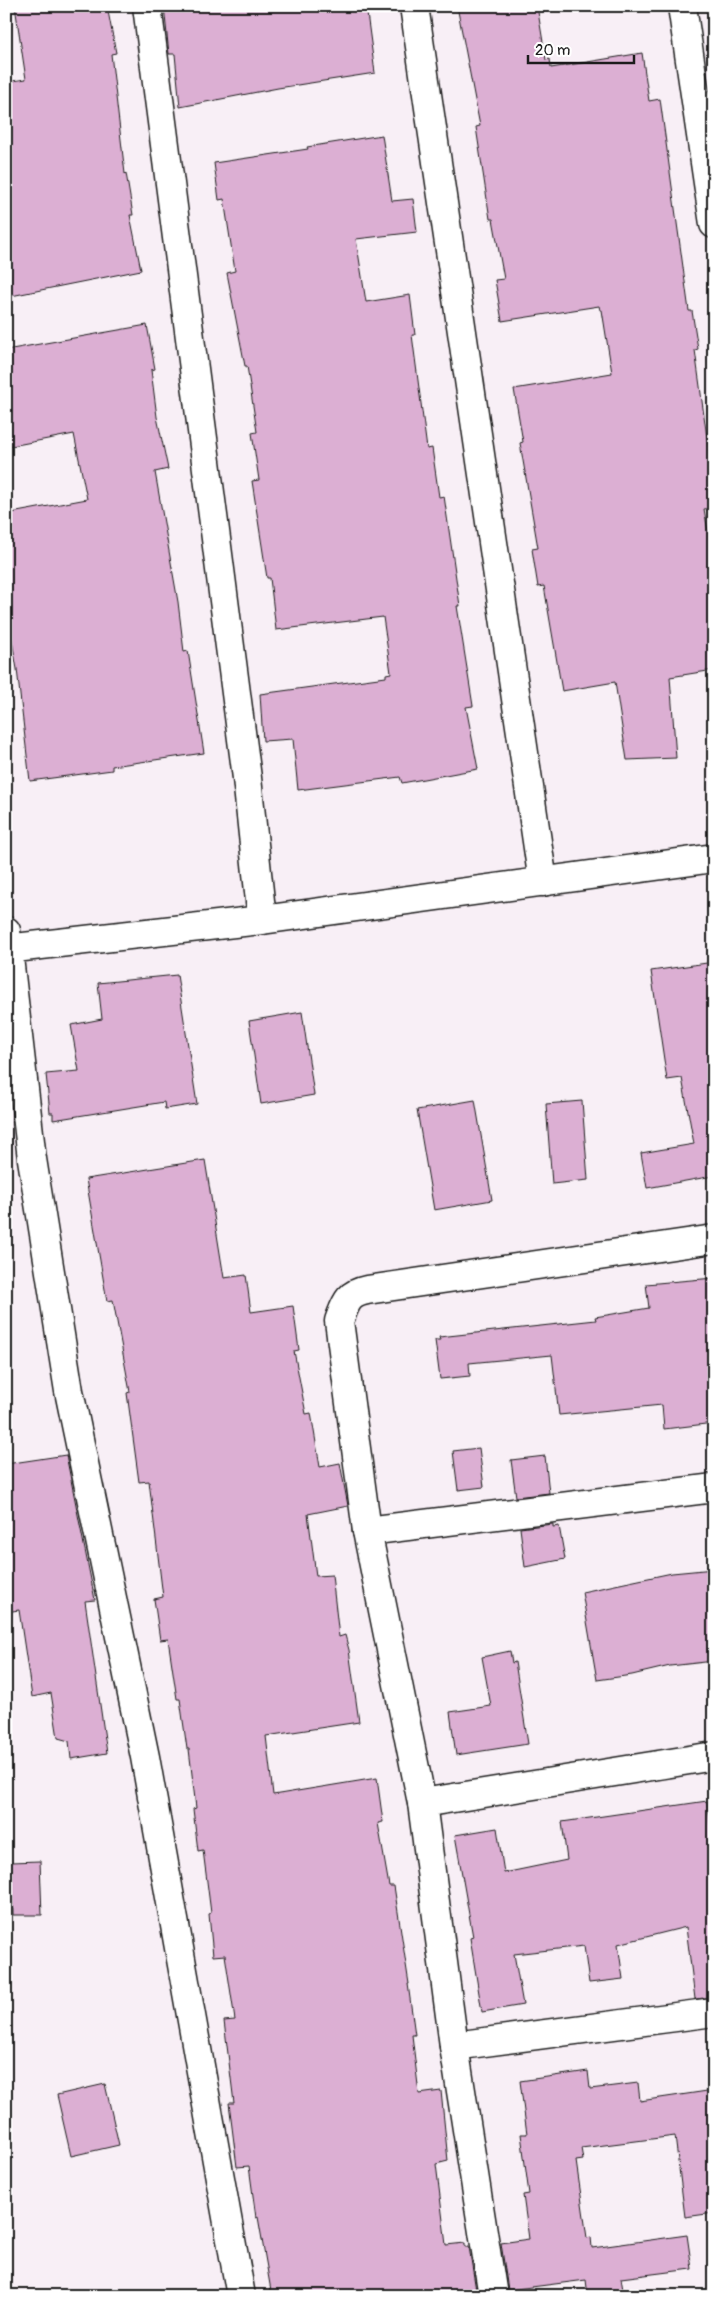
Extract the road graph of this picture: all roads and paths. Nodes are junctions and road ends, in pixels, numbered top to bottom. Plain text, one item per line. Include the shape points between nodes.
1 (147, 6) edge
2 (414, 6) edge
3 (682, 6) edge
4 (714, 224) edge
5 (714, 858) edge
6 (543, 882) junction
7 (262, 920) junction
8 (7, 943) edge
9 (714, 1239) edge
10 (714, 1488) edge
11 (367, 1531) junction
12 (714, 1756) edge
13 (422, 1803) junction
14 (714, 2012) edge
15 (454, 2046) junction
16 (241, 2296) edge
17 (493, 2296) edge

1 - 7 street via 247,778
2 - 6 street
3 - 4 street
5 - 6 street
6 - 7 street
7 - 8 street
8 - 16 street via 32,1158 69,1391 145,1757
9 - 11 street via 355,1292 346,1302 339,1321
10 - 11 street
11 - 13 street
12 - 13 street
13 - 15 street
14 - 15 street
15 - 17 street

